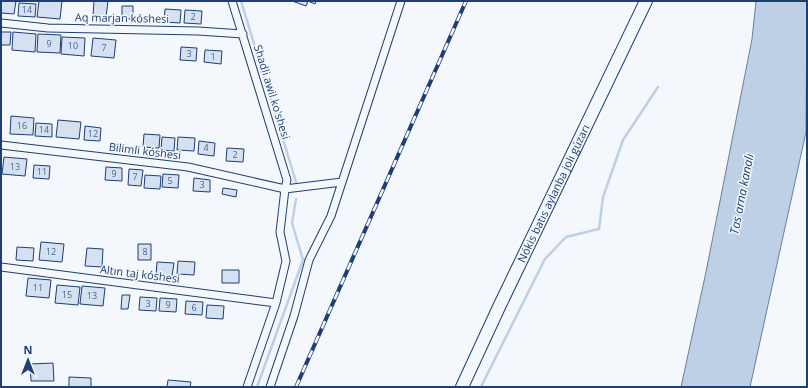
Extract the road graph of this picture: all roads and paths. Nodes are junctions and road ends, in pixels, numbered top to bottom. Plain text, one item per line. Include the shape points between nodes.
1 (232, 1) edge
2 (401, 1) edge
3 (646, 1) edge
4 (1, 23) edge
5 (243, 34) junction
6 (1, 145) edge
7 (342, 182) junction
8 (285, 189) junction
9 (1, 267) edge
10 (276, 302) junction
11 (248, 387) edge
12 (270, 387) edge
13 (462, 387) edge

1 - 5 street, Shadli awil ko'shesi
2 - 7 street
3 - 13 main road, Nókis batıs aylanba jolı gúzarı
4 - 5 street, Aq marjan kóshesi via 48,28
5 - 8 street, Shadli awil ko'shesi via 287,180
6 - 8 street, Bilimli kóshesi via 188,167
7 - 8 street, Bilimli kóshesi
7 - 12 street via 331,216 309,260 294,316
8 - 10 street, Shadli awil ko'shesi via 280,232 286,261
9 - 10 street, Altın taj kóshesi
10 - 11 street, Shadli awil ko'shesi

